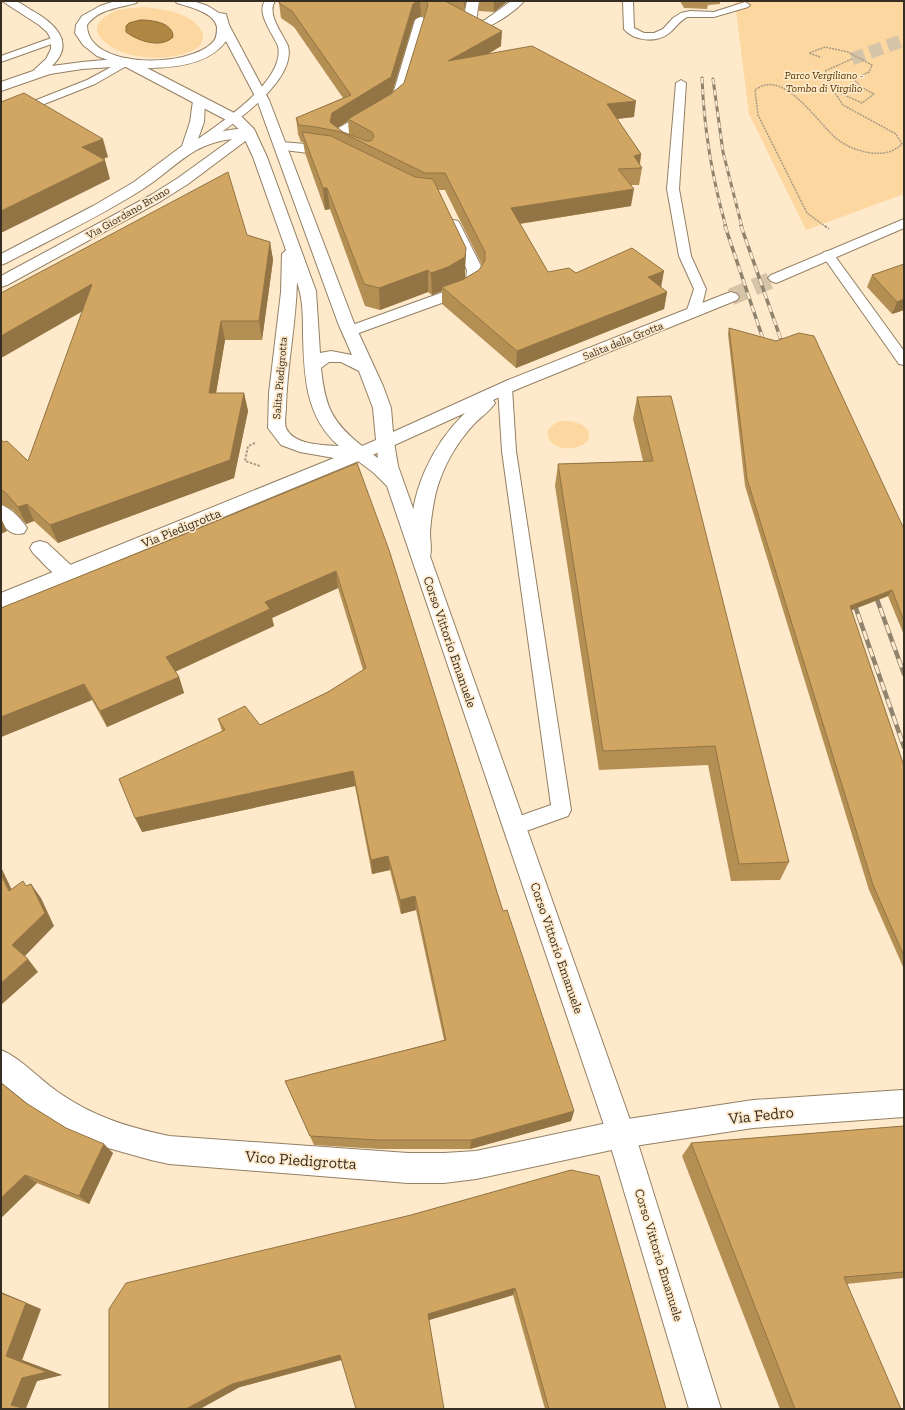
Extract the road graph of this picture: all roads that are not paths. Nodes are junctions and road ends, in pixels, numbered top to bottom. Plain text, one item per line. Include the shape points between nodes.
1 (8, 1) edge
2 (132, 1) edge
3 (181, 1) edge
4 (270, 1) edge
5 (473, 1) edge
6 (518, 1) edge
7 (628, 1) edge
8 (117, 3) edge
9 (745, 5) dead end
10 (221, 8) dead end
11 (421, 20) dead end
12 (222, 23) junction
13 (57, 39) junction
14 (1, 59) edge
15 (126, 62) junction
16 (38, 73) junction
17 (681, 83) dead end
18 (1, 87) edge
19 (260, 93) junction
20 (199, 100) junction
21 (1, 118) edge
22 (233, 118) junction
23 (251, 137) junction
24 (202, 141) junction
25 (279, 141) junction
26 (188, 148) junction
27 (372, 155) edge
28 (358, 163) edge
29 (449, 214) edge
30 (904, 224) edge
31 (290, 237) junction
32 (828, 255) junction
33 (1, 260) edge
34 (776, 278) tunnel mouth
35 (1, 282) edge
36 (731, 297) tunnel mouth
37 (693, 313) junction
38 (350, 331) junction
39 (904, 361) edge
40 (313, 368) junction
41 (367, 369) junction
42 (510, 386) junction
43 (385, 442) junction
44 (360, 454) junction
45 (398, 490) junction
46 (1, 512) edge
47 (17, 528) edge
48 (40, 548) dead end
49 (421, 557) junction
50 (68, 574) junction
51 (1, 601) edge
52 (515, 826) junction
53 (1, 1064) edge
54 (902, 1104) dead end
55 (621, 1134) junction
56 (705, 1409) edge

1 - 13 main road via 48,26
2 - 8 main road
3 - 12 main road via 210,11
4 - 19 lane via 267,12 284,56 275,77
5 - 6 main road via 469,22 473,26 489,23
7 - 9 lane via 629,29 644,37 662,34 682,16 709,15
8 - 15 main road via 97,10 88,17 82,24 81,33 99,52
10 - 12 main road
11 - 27 main road via 399,94 386,106 340,133 344,141
12 - 15 main road via 224,30 221,40 202,54 165,64
12 - 19 main road
13 - 14 lane
13 - 16 main road via 52,59
15 - 16 main road via 82,65
15 - 20 main road
15 - 21 lane via 91,82
16 - 18 main road
17 - 37 lane via 673,189 685,256 700,289
19 - 22 lane
19 - 25 main road
20 - 22 main road
20 - 26 main road via 197,122
22 - 23 main road via 244,125
22 - 24 lane
23 - 24 main road via 227,134
23 - 31 main road, Salita Piedigrotta
23 - 35 main road, Via Giordano Bruno via 156,198
24 - 26 main road
25 - 28 main road via 329,151
25 - 38 main road
26 - 33 main road via 133,189
29 - 38 main road via 475,270 472,283 455,293
30 - 32 main road
31 - 40 main road, Salita Piedigrotta via 309,298
31 - 44 main road, Salita Piedigrotta via 290,277 278,393 277,428 287,441 300,446
32 - 34 main road
32 - 39 lane
36 - 37 main road, Salita della Grotta
37 - 42 main road, Salita della Grotta
38 - 41 main road, Corso Vittorio Emanuele
40 - 41 main road via 316,362 324,358 342,356
40 - 44 main road, Salita Piedigrotta via 314,383 328,423
41 - 43 main road, Corso Vittorio Emanuele via 382,408
42 - 43 main road, Salita della Grotta
42 - 49 main road via 476,412 462,427 434,467 421,512
42 - 52 lane via 509,451 561,810
43 - 44 main road, Via Piedigrotta
43 - 45 main road, Corso Vittorio Emanuele via 387,460
44 - 45 main road, Salita Piedigrotta via 388,475
44 - 50 main road, Via Piedigrotta
45 - 49 main road, Corso Vittorio Emanuele
46 - 47 main road
48 - 50 main road
49 - 52 main road, Corso Vittorio Emanuele
50 - 51 main road, Via Piedigrotta
52 - 55 main road, Corso Vittorio Emanuele
53 - 55 main road, Vico Piedigrotta via 68,1116 99,1131 169,1150 408,1168 444,1168 476,1165
54 - 55 main road, Via Fedro via 753,1114
55 - 56 main road, Corso Vittorio Emanuele

